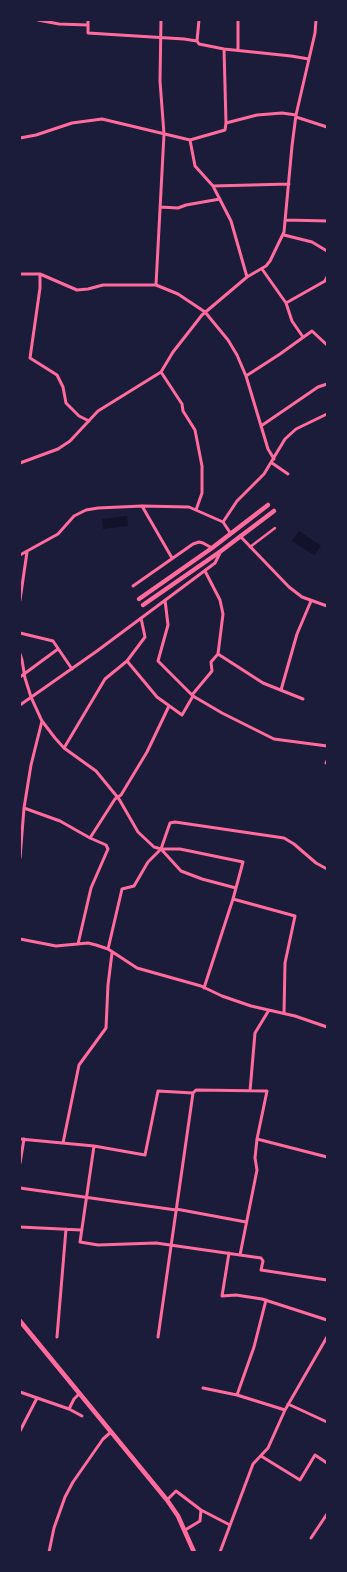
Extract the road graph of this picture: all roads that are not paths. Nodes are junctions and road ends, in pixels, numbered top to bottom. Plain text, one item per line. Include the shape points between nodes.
1 (38, 20) edge
2 (88, 20) edge
3 (161, 20) edge
4 (199, 20) edge
5 (238, 20) edge
6 (316, 20) edge
7 (88, 25) junction
8 (161, 37) junction
9 (198, 41) junction
10 (224, 49) junction
11 (238, 50) junction
12 (309, 59) junction
13 (296, 116) junction
14 (226, 123) junction
15 (327, 127) edge
16 (164, 134) junction
17 (20, 138) edge
18 (190, 140) junction
19 (289, 184) junction
20 (213, 186) junction
21 (220, 199) junction
22 (160, 207) junction
23 (286, 220) junction
24 (327, 220) edge
25 (284, 235) junction
26 (327, 251) edge
27 (262, 269) junction
28 (20, 274) edge
29 (40, 274) junction
30 (247, 277) junction
31 (327, 277) edge
32 (156, 285) junction
33 (286, 303) junction
34 (205, 312) junction
35 (303, 337) junction
36 (327, 346) edge
37 (161, 372) junction
38 (246, 376) junction
39 (327, 384) edge
40 (327, 414) edge
41 (89, 421) junction
42 (261, 426) junction
43 (274, 459) junction
44 (20, 463) edge
45 (272, 463) junction
46 (288, 474) dead end
47 (268, 505) dead end
48 (142, 506) junction
49 (196, 510) junction
50 (274, 511) dead end
51 (223, 522) junction
52 (275, 528) dead end
53 (231, 534) junction
54 (240, 536) junction
55 (250, 547) junction
56 (212, 548) junction
57 (221, 551) junction
58 (27, 552) junction
59 (20, 555) edge
60 (172, 558) junction
61 (205, 571) junction
62 (133, 586) dead end
63 (139, 599) dead end
64 (20, 600) edge
65 (165, 600) junction
66 (311, 601) junction
67 (143, 605) dead end
68 (327, 606) edge
69 (141, 618) junction
70 (20, 633) edge
71 (58, 649) junction
72 (20, 654) edge
73 (218, 654) junction
74 (127, 661) junction
75 (72, 669) junction
76 (24, 674) junction
77 (20, 677) edge
78 (281, 690) junction
79 (192, 696) junction
80 (31, 697) junction
81 (303, 699) dead end
82 (20, 705) edge
83 (169, 706) junction
84 (42, 721) junction
85 (327, 746) edge
86 (64, 748) junction
87 (118, 797) junction
88 (24, 808) junction
89 (90, 838) junction
90 (161, 848) junction
91 (20, 858) edge
92 (327, 869) edge
93 (236, 888) junction
94 (233, 898) junction
95 (20, 939) edge
96 (78, 944) junction
97 (108, 949) junction
98 (112, 953) junction
99 (204, 988) junction
100 (269, 1010) junction
101 (284, 1013) junction
102 (327, 1027) edge
103 (250, 1091) junction
104 (193, 1093) junction
105 (22, 1139) edge
106 (257, 1139) junction
107 (63, 1143) junction
108 (94, 1146) junction
109 (327, 1157) edge
110 (20, 1163) edge
111 (20, 1188) edge
112 (86, 1197) junction
113 (176, 1210) junction
114 (246, 1222) junction
115 (20, 1227) edge
116 (66, 1230) junction
117 (81, 1230) junction
118 (172, 1245) junction
119 (228, 1254) junction
120 (240, 1255) junction
121 (327, 1280) edge
122 (266, 1300) junction
123 (327, 1320) edge
124 (20, 1321) edge
125 (57, 1337) dead end
126 (158, 1337) dead end
127 (327, 1337) edge
128 (203, 1388) dead end
129 (20, 1392) edge
130 (79, 1394) junction
131 (237, 1395) junction
132 (37, 1398) junction
133 (288, 1404) junction
134 (69, 1409) junction
135 (285, 1410) junction
136 (82, 1416) dead end
137 (327, 1422) edge
138 (20, 1432) edge
139 (111, 1432) junction
140 (261, 1456) junction
141 (327, 1463) edge
142 (167, 1500) junction
143 (202, 1510) junction
144 (327, 1514) edge
145 (230, 1525) junction
146 (185, 1530) junction
147 (311, 1538) dead end
148 (49, 1552) edge
149 (194, 1552) edge
150 (220, 1552) edge

1 - 7 street
2 - 7 street
3 - 8 street
4 - 9 street
5 - 11 street
6 - 12 street
7 - 8 street via 88,33
8 - 9 street
8 - 16 street via 160,81
9 - 10 street via 199,44
10 - 11 street
10 - 14 street
11 - 12 street
12 - 13 street
13 - 14 street via 282,113 257,115
13 - 15 street
13 - 19 street
14 - 18 street via 225,130
16 - 17 street via 102,120 72,123
16 - 18 street
16 - 22 street
18 - 20 street via 195,166
19 - 20 street
19 - 23 street
20 - 21 street
21 - 22 street via 178,208
21 - 30 street via 231,221
22 - 32 street
23 - 24 street
23 - 25 street
25 - 26 street via 312,242
25 - 27 street via 270,261
27 - 30 street
27 - 33 street
28 - 29 street
29 - 32 street via 77,290 103,285
29 - 41 street via 30,358 57,375 66,402 79,416
30 - 34 street
31 - 33 street via 325,281
32 - 34 street via 178,294
33 - 35 street via 292,321
34 - 37 street via 173,352
34 - 38 street via 235,351
35 - 36 street via 312,331
35 - 38 street
37 - 41 street via 98,411
37 - 49 street via 195,430 202,466 202,493
38 - 42 street
39 - 42 street via 318,387
40 - 43 street via 296,429 285,440
41 - 44 street via 70,441 58,449
42 - 43 street
43 - 45 street
45 - 46 street
45 - 51 street via 237,502
47 - 53 main road
48 - 49 street
48 - 58 street via 86,510 74,516 58,534
48 - 60 street
49 - 51 street
50 - 54 main road
51 - 53 street
52 - 55 street
53 - 56 main road
54 - 55 street
54 - 57 main road
55 - 66 street via 289,587
56 - 60 street via 199,542
56 - 63 main road
57 - 61 street via 215,563
57 - 67 main road
58 - 59 street
58 - 64 street
60 - 62 street
61 - 65 street
61 - 73 street via 220,600 223,614
65 - 69 street
65 - 79 street via 168,625 158,660
66 - 68 street
66 - 78 street
69 - 74 street via 145,637
69 - 75 street
70 - 71 street via 54,641
71 - 75 street
71 - 76 street
72 - 76 street
73 - 78 street via 263,683
73 - 79 street via 211,662 212,671
74 - 83 street via 157,697
74 - 86 street via 105,679
75 - 80 street
76 - 77 street
76 - 80 street
78 - 81 street
79 - 83 street via 182,715
79 - 85 street via 274,739
80 - 82 street
80 - 84 street
83 - 87 street via 147,752
84 - 86 street
84 - 88 street
86 - 87 street via 96,771
87 - 89 street
87 - 90 street via 138,832 154,847
88 - 89 street via 60,820
88 - 91 street
89 - 96 street via 108,849 90,888
90 - 92 street via 170,823 175,822 284,838
90 - 93 street via 181,871
90 - 93 street via 180,848 243,862
90 - 97 street via 148,862 134,886 122,889
93 - 94 street
94 - 99 street
94 - 101 street via 295,916 286,963
95 - 96 street via 56,946
96 - 97 street via 92,944
97 - 98 street
98 - 99 street via 137,968
98 - 107 street via 106,1028 79,1064
99 - 100 street via 231,1000
100 - 101 street
100 - 103 street via 255,1033
101 - 102 street
103 - 104 street via 196,1090
103 - 106 street via 267,1090
104 - 108 street via 158,1091 145,1155
104 - 113 street
105 - 107 street
105 - 110 street
106 - 109 street
106 - 114 street via 257,1170
107 - 108 street
108 - 112 street
111 - 112 street
112 - 113 street
112 - 117 street
113 - 114 street
113 - 118 street
114 - 120 street
115 - 116 street
116 - 117 street
116 - 125 street
117 - 118 street via 80,1242 98,1245
118 - 119 street
118 - 126 street
119 - 120 street
119 - 122 street via 222,1296 236,1295
120 - 121 street via 261,1258 261,1270
122 - 123 street
122 - 131 street via 254,1347
124 - 130 main road
127 - 133 street
128 - 131 street
129 - 132 street
130 - 134 street
130 - 139 main road
131 - 135 street
132 - 134 street
132 - 138 street
133 - 135 street
133 - 137 street
134 - 136 street
135 - 140 street via 268,1448
139 - 142 main road
139 - 148 street via 86,1463 65,1497 55,1524
140 - 141 street via 300,1480 316,1455
140 - 145 street via 249,1474
142 - 143 street via 176,1491
142 - 146 main road
143 - 145 street
143 - 146 street via 200,1521
144 - 147 street
145 - 150 street
146 - 149 main road

